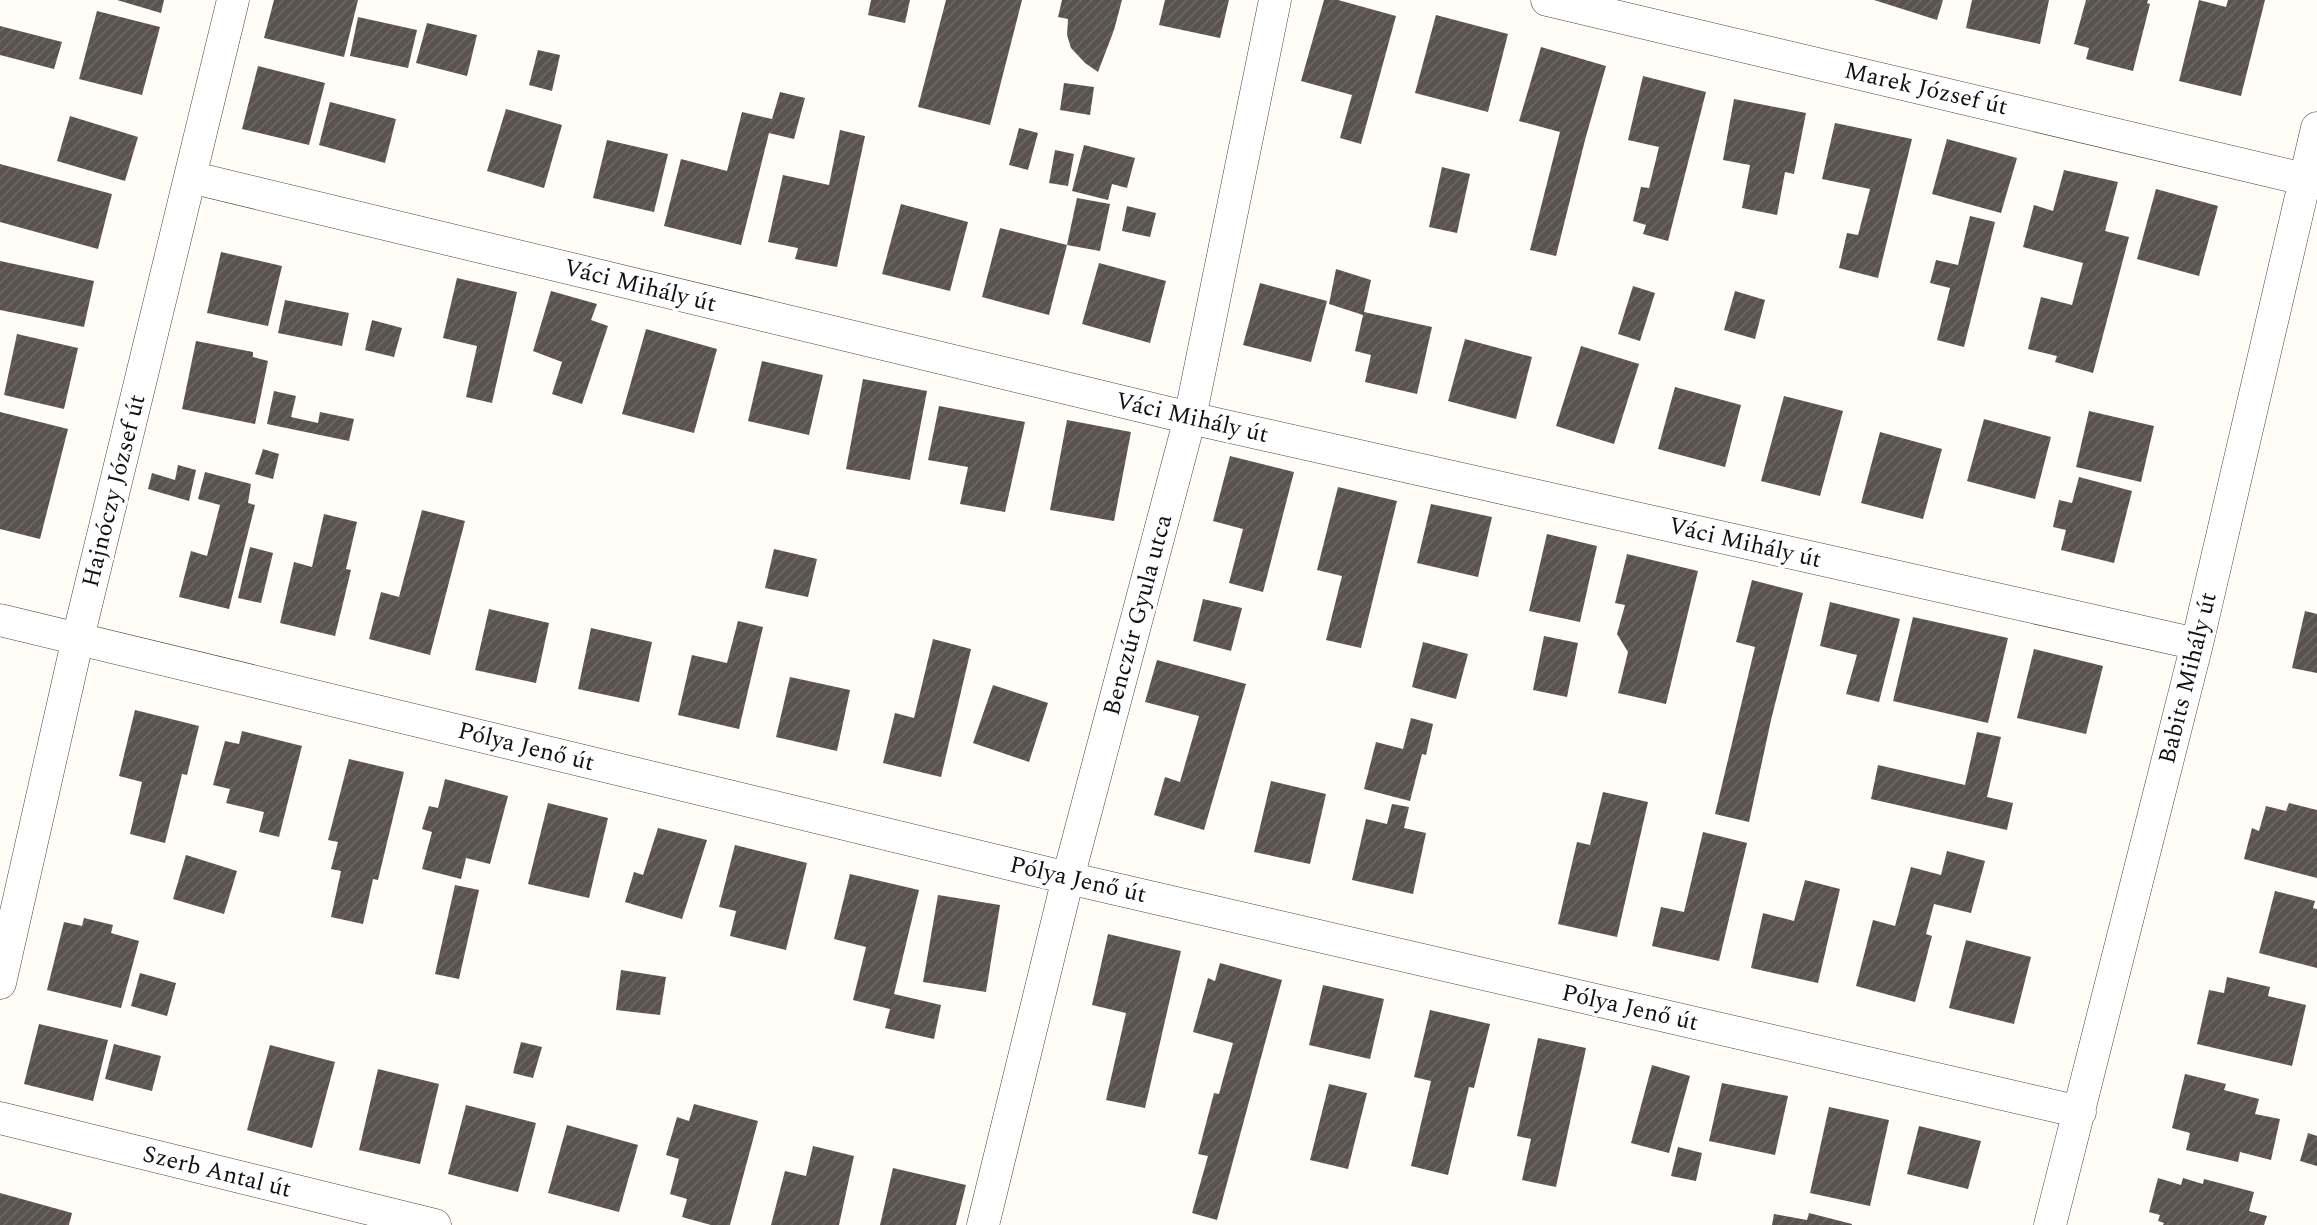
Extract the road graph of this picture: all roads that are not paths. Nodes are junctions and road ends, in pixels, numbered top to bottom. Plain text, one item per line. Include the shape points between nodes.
1 (233, 0) edge
2 (1275, 0) edge
3 (1547, 0) edge
4 (2317, 128) edge
5 (190, 177) junction
6 (2304, 179) junction
7 (1190, 418) junction
8 (0, 620) edge
9 (78, 638) junction
10 (2197, 644) junction
11 (1068, 878) junction
12 (0, 984) edge
13 (2080, 1112) junction
14 (0, 1118) edge
15 (435, 1225) edge
16 (982, 1225) edge
17 (2050, 1225) edge

1 - 5 street, Hajnóczy József út
2 - 7 street, Benczúr Gyula utca
3 - 6 street, Marek József út
4 - 6 street, Babits Mihály út
5 - 7 street, Váci Mihály út
5 - 9 street, Hajnóczy József út
6 - 10 street, Babits Mihály út
7 - 10 street, Váci Mihály út
7 - 11 street, Benczúr Gyula utca
8 - 9 street, Pólya Jenő út
9 - 11 street, Pólya Jenő út
9 - 12 street, Hajnóczy József út
10 - 13 street, Babits Mihály út
11 - 13 street, Pólya Jenő út
11 - 16 street, Benczúr Gyula utca
13 - 17 street, Babits Mihály út
14 - 15 street, Szerb Antal út

